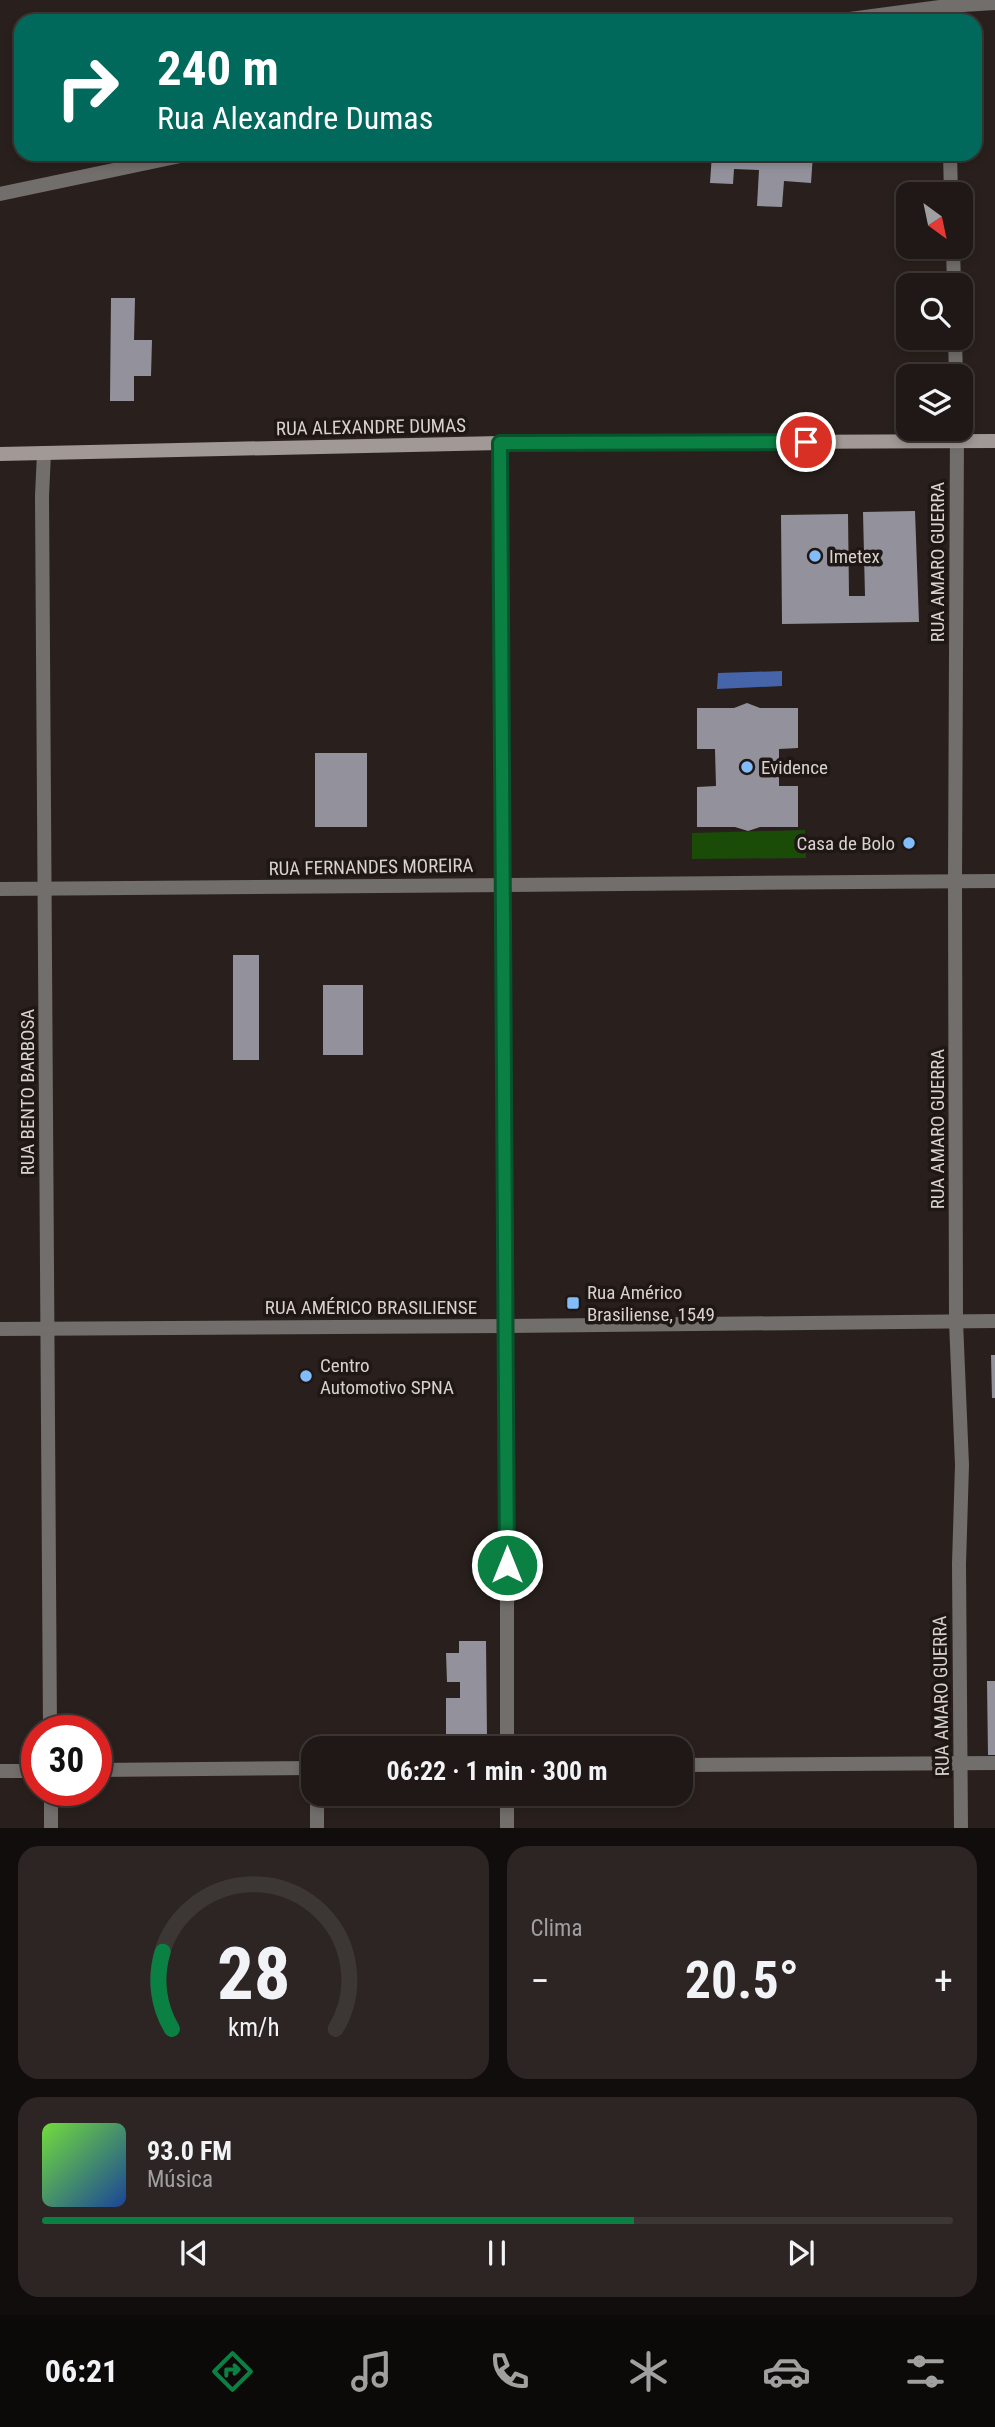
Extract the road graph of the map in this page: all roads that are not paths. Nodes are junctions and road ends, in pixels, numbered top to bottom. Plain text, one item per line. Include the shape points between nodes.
1 (947, 3) edge
2 (995, 3) edge
3 (879, 14) edge
4 (157, 161) edge
5 (950, 161) edge
6 (951, 182) edge
7 (0, 194) edge
8 (896, 437) edge
9 (973, 438) edge
10 (957, 441) edge
11 (995, 441) edge
12 (500, 443) junction
13 (44, 453) junction
14 (0, 454) edge
15 (995, 881) edge
16 (955, 882) junction
17 (505, 885) junction
18 (46, 889) junction
19 (0, 890) edge
20 (956, 1321) junction
21 (995, 1321) edge
22 (508, 1326) junction
23 (47, 1328) junction
24 (0, 1329) edge
25 (50, 1715) edge
26 (507, 1736) edge
27 (961, 1763) junction
28 (995, 1763) edge
29 (693, 1765) edge
30 (301, 1768) edge
31 (112, 1770) edge
32 (0, 1771) edge
33 (21, 1771) edge
34 (51, 1806) edge
35 (317, 1806) edge
36 (507, 1806) edge
37 (51, 1828) edge
38 (317, 1828) edge
39 (507, 1828) edge
40 (961, 1828) edge

1 - 2 street
1 - 3 street
4 - 7 street
5 - 6 street
8 - 12 street, RUA ALEXANDRE DUMAS
9 - 11 street, RUA ALEXANDRE DUMAS
10 - 16 street, RUA AMARO GUERRA
12 - 13 street, RUA ALEXANDRE DUMAS
12 - 17 street
13 - 14 street, RUA ALEXANDRE DUMAS
13 - 18 street, RUA BENTO BARBOSA
15 - 16 street, RUA FERNANDES MOREIRA
16 - 17 street, RUA FERNANDES MOREIRA
16 - 20 street, RUA AMARO GUERRA
17 - 18 street, RUA FERNANDES MOREIRA
17 - 22 street
18 - 19 street, RUA FERNANDES MOREIRA
18 - 23 street, RUA BENTO BARBOSA
20 - 21 street, RUA AMÉRICO BRASILIENSE
20 - 22 street, RUA AMÉRICO BRASILIENSE
20 - 27 street, RUA AMARO GUERRA via 962,1465
22 - 23 street, RUA AMÉRICO BRASILIENSE
22 - 26 street
23 - 24 street, RUA AMÉRICO BRASILIENSE
23 - 25 street, RUA BENTO BARBOSA
27 - 28 street
27 - 29 street
27 - 40 street, RUA AMARO GUERRA
30 - 31 street
32 - 33 street
34 - 37 street
35 - 38 street
36 - 39 street

